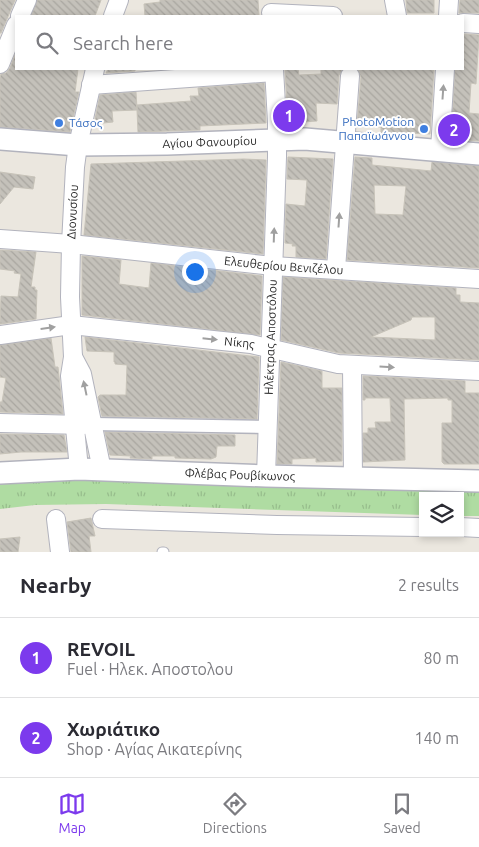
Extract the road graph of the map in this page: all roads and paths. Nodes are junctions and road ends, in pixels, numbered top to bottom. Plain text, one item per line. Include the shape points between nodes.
1 (27, 0) edge
2 (119, 0) edge
3 (394, 0) edge
4 (448, 0) edge
5 (271, 10) edge
6 (20, 15) edge
7 (113, 15) edge
8 (323, 15) edge
9 (397, 15) edge
10 (448, 15) edge
11 (464, 23) edge
12 (479, 24) edge
13 (15, 27) edge
14 (0, 64) edge
15 (445, 70) edge
16 (274, 71) edge
17 (350, 76) dead end
18 (93, 77) edge
19 (0, 139) edge
20 (277, 139) junction
21 (344, 142) junction
22 (78, 145) junction
23 (440, 150) junction
24 (479, 154) edge
25 (0, 239) edge
26 (71, 244) junction
27 (273, 266) junction
28 (336, 269) junction
29 (479, 279) edge
30 (71, 325) junction
31 (0, 335) edge
32 (270, 348) junction
33 (73, 357) junction
34 (352, 365) junction
35 (479, 371) edge
36 (0, 423) edge
37 (93, 424) junction
38 (74, 426) junction
39 (269, 427) junction
40 (79, 469) junction
41 (102, 470) junction
42 (0, 473) edge
43 (266, 476) junction
44 (353, 478) junction
45 (479, 481) edge
46 (56, 519) dead end
47 (102, 519) dead end
48 (419, 527) edge
49 (464, 527) edge
50 (479, 528) edge
51 (60, 552) edge

1 - 6 street
2 - 7 street
3 - 9 street
4 - 10 street
5 - 8 street
11 - 12 street
13 - 14 street
23 -> 15 street
16 - 18 street
16 - 20 street, Ηλέκτρας Αποστόλου
17 - 21 street
18 - 22 street, Διονυσίου
19 - 22 street, Αγίου Φανουρίου
20 - 21 street, Αγίου Φανουρίου
20 - 22 street, Αγίου Φανουρίου
27 -> 20 street, Ηλέκτρας Αποστόλου
21 - 23 street, Αγίου Φανουρίου
28 -> 21 street
22 - 26 street, Διονυσίου
23 - 24 street, Αγίου Φανουρίου
25 - 26 street, Ελευθερίου Βενιζέλου
26 - 27 street, Ελευθερίου Βενιζέλου
26 - 30 street, Διονυσίου
27 - 28 street, Ελευθερίου Βενιζέλου
27 - 32 street, Ηλέκτρας Αποστόλου
28 - 29 street, Ελευθερίου Βενιζέλου
31 -> 30 street, Νίκης
30 -> 32 street, Νίκης
30 - 33 street, Διονυσίου
32 - 34 street, Νίκης
32 - 39 street, Ηλέκτρας Αποστόλου
37 -> 33 street, Διονυσίου via 82,374
33 - 38 street, Διονυσίου via 70,376
34 -> 35 street, Νίκης
34 - 44 street
36 - 38 street
37 - 38 street
37 - 39 street
37 - 41 street, Διονυσίου
38 - 40 street, Διονυσίου
39 - 43 street, Ηλέκτρας Αποστόλου
40 - 41 street, Φλέβας Ρουβίκωνος
40 - 42 street, Φλέβας Ρουβίκωνος
41 - 43 street, Φλέβας Ρουβίκωνος
43 - 44 street, Φλέβας Ρουβίκωνος
44 - 45 street, Φλέβας Ρουβίκωνος
46 - 51 street
47 - 48 street
49 - 50 street

